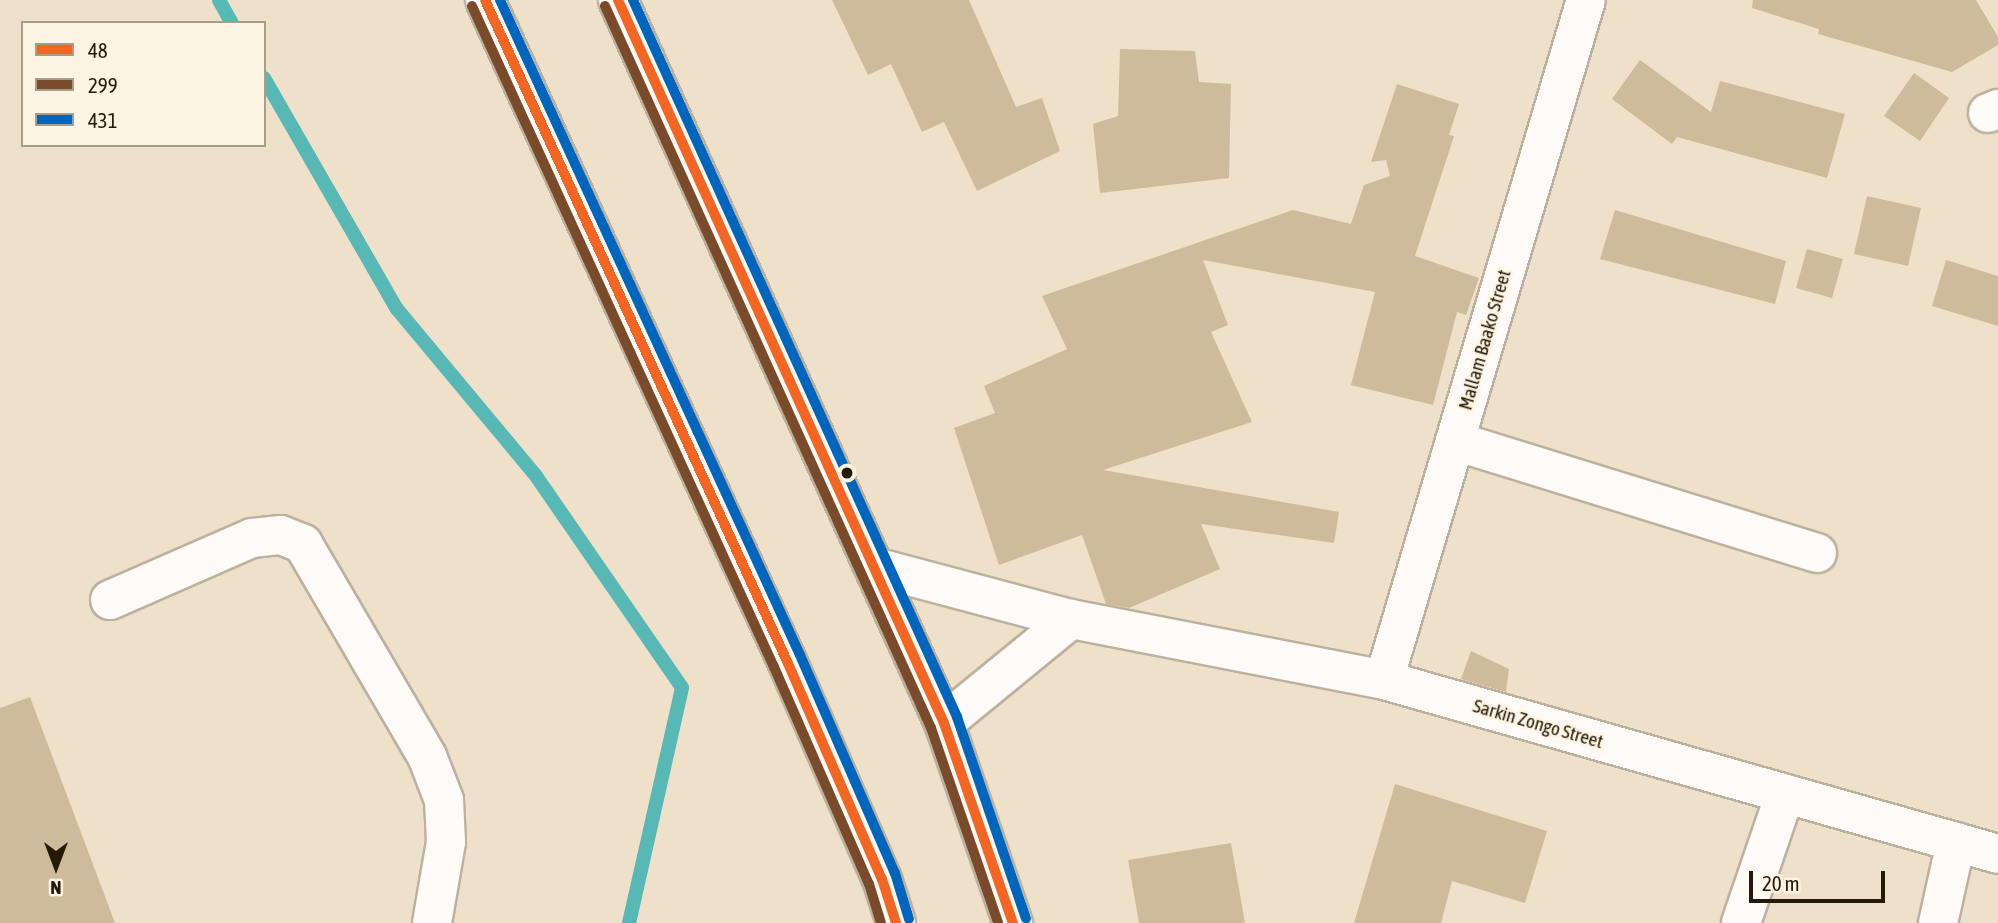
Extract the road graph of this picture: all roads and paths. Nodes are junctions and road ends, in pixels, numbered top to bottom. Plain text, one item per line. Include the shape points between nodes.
1 (485, 0) edge
2 (618, 0) edge
3 (1586, 0) edge
4 (1455, 441) junction
5 (1817, 554) dead end
6 (875, 567) junction
7 (110, 600) dead end
8 (1071, 619) junction
9 (1384, 680) junction
10 (944, 723) junction
11 (1785, 793) junction
12 (1956, 842) junction
13 (1998, 854) edge
14 (432, 923) edge
15 (896, 923) edge
16 (1013, 923) edge
17 (1741, 923) edge
18 (1938, 923) edge

1 - 15 street via 787,661 882,879
2 - 6 street
3 - 4 street, Mallam Baako Street
4 - 5 street
4 - 9 street, Mallam Baako Street
6 - 8 street, Sarkin Zongo Street
6 - 10 street
7 - 14 street via 252,538 281,534 303,544 427,756 444,800 446,842
8 - 9 street, Sarkin Zongo Street
8 - 10 street
9 - 11 street, Sarkin Zongo Street
10 - 16 street
11 - 12 street, Sarkin Zongo Street
11 - 17 street
12 - 13 street, Sarkin Zongo Street
12 - 18 street

